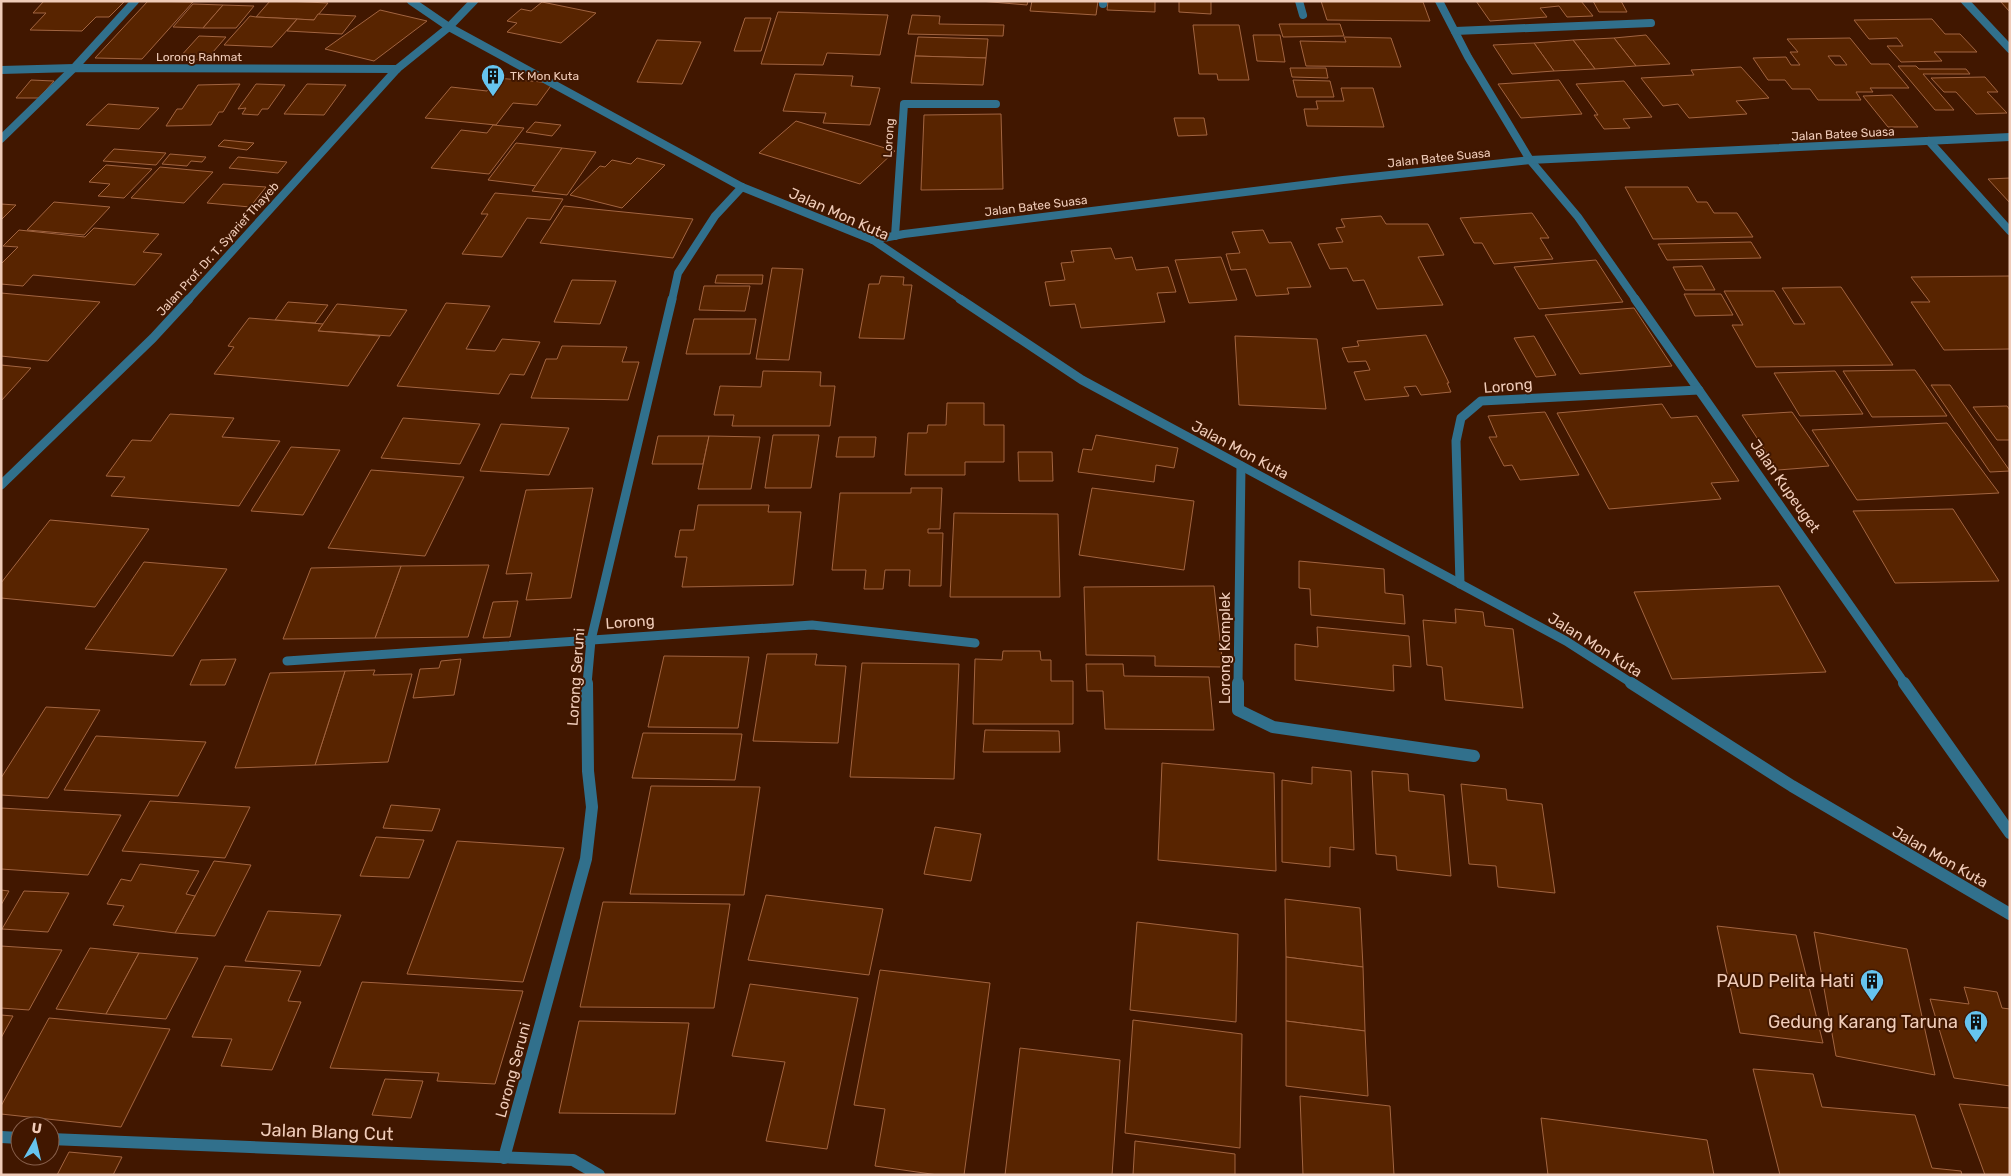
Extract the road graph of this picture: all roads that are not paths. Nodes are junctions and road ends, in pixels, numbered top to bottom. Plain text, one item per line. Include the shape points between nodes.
1 (135, 1) edge
2 (411, 1) edge
3 (474, 1) edge
4 (1299, 1) edge
5 (1439, 1) edge
6 (1965, 1) edge
7 (1303, 15) dead end
8 (1651, 23) dead end
9 (449, 27) junction
10 (1455, 31) junction
11 (2010, 49) edge
12 (74, 68) junction
13 (397, 69) junction
14 (1, 70) edge
15 (996, 104) dead end
16 (2010, 137) edge
17 (1, 139) edge
18 (1929, 141) junction
19 (1530, 160) junction
20 (742, 187) junction
21 (2010, 231) edge
22 (896, 236) junction
23 (874, 240) junction
24 (1699, 390) junction
25 (1241, 466) junction
26 (1, 485) edge
27 (1460, 584) junction
28 (591, 640) junction
29 (975, 643) dead end
30 (287, 661) dead end
31 (1474, 756) dead end
32 (2010, 833) edge
33 (2010, 914) edge
34 (60, 1139) edge
35 (504, 1158) junction
36 (599, 1175) edge

1 - 12 street
2 - 9 street, Jalan Mon Kuta
3 - 9 street, Jalan Prof. Dr. T. Syarief Thayeb
4 - 7 street
5 - 10 street, Jalan Kupeuget
6 - 11 street
8 - 10 street
9 - 13 street, Jalan Prof. Dr. T. Syarief Thayeb
9 - 20 street, Jalan Mon Kuta
10 - 19 street, Jalan Kupeuget
12 - 13 street, Lorong Rahmat
12 - 14 street, Lorong Rahmat
12 - 17 street
13 - 26 street, Jalan Prof. Dr. T. Syarief Thayeb via 153,338
15 - 22 street, Lorong via 904,104
16 - 18 street, Jalan Batee Suasa
18 - 19 street, Jalan Batee Suasa
18 - 21 street
19 - 22 street, Jalan Batee Suasa
19 - 24 street, Jalan Kupeuget via 1578,218
20 - 23 street, Jalan Mon Kuta
20 - 28 street, Lorong Seruni via 715,216 678,273
22 - 23 street, Jalan Batee Suasa
23 - 25 street, Jalan Mon Kuta via 1082,380
24 - 27 street, Lorong via 1481,402 1461,418 1456,441
24 - 32 street, Jalan Kupeuget
25 - 27 street, Jalan Mon Kuta
25 - 31 street, Lorong Komplek via 1238,710 1273,727
27 - 33 street, Jalan Mon Kuta via 1566,641 1792,786
28 - 29 street, Lorong via 812,625
28 - 30 street, Lorong
28 - 35 street, Lorong Seruni via 586,699 592,807 586,859
34 - 35 street, Jalan Blang Cut
35 - 36 street, Jalan Blang Cut via 573,1160

